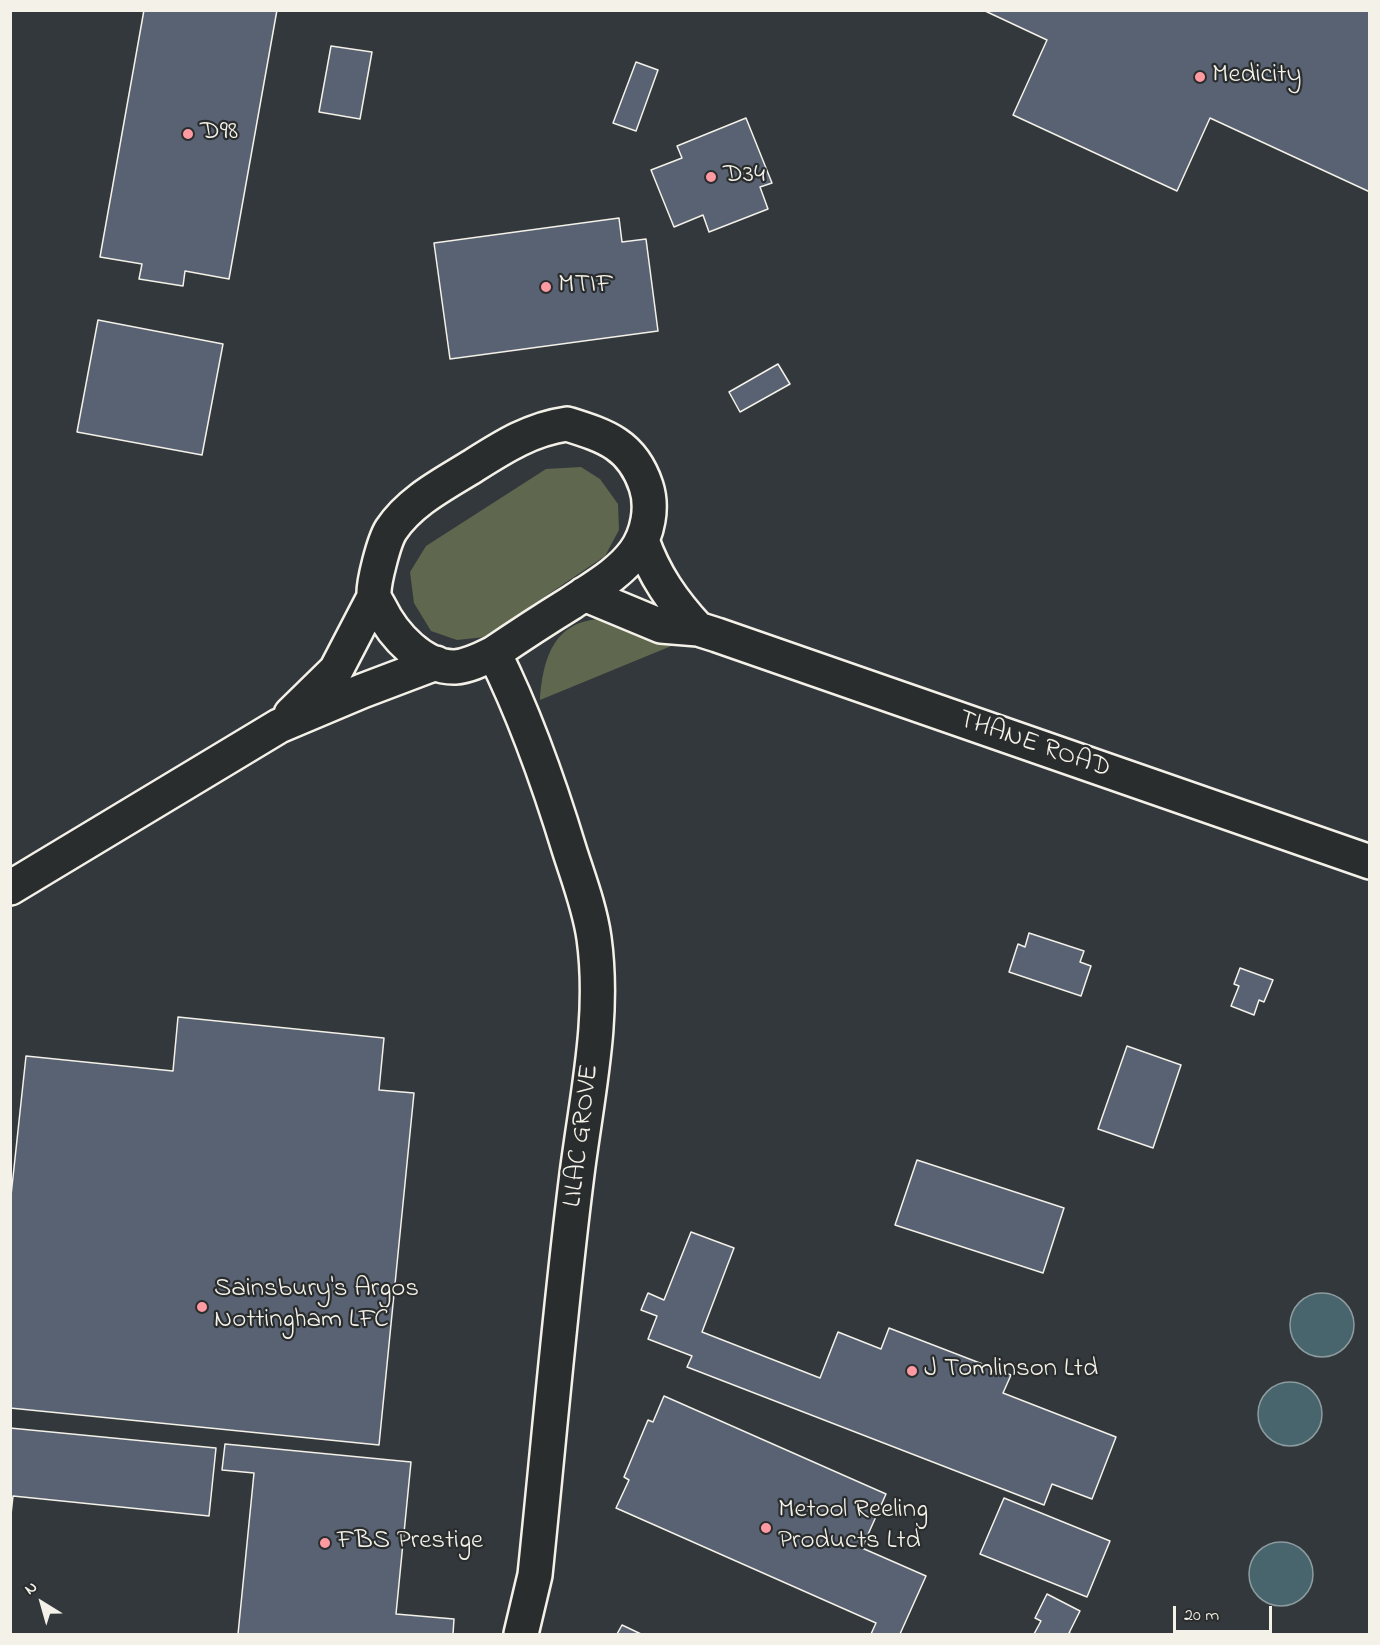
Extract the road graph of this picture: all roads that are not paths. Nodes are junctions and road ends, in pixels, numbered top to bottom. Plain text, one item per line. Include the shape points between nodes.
1 (642, 540) junction
2 (584, 594) junction
3 (374, 597) junction
4 (698, 629) junction
5 (494, 653) junction
6 (436, 663) junction
7 (279, 726) junction
8 (1370, 862) edge
9 (11, 888) edge
10 (521, 1635) edge

1 - 2 street via 623,565
1 - 3 street via 649,494 630,457 616,442 601,434 567,424 554,426 508,445 404,513 389,532
1 - 4 street, THANE ROAD via 658,579
2 - 4 street, THANE ROAD via 661,626
2 - 5 street
3 - 6 street via 401,639
3 - 7 street via 336,670
4 - 8 street, THANE ROAD
5 - 6 street via 457,667
5 - 10 street, LILAC GROVE via 527,725 564,830 588,910 597,981 597,1026 577,1175 535,1575
6 - 7 street
7 - 9 street

